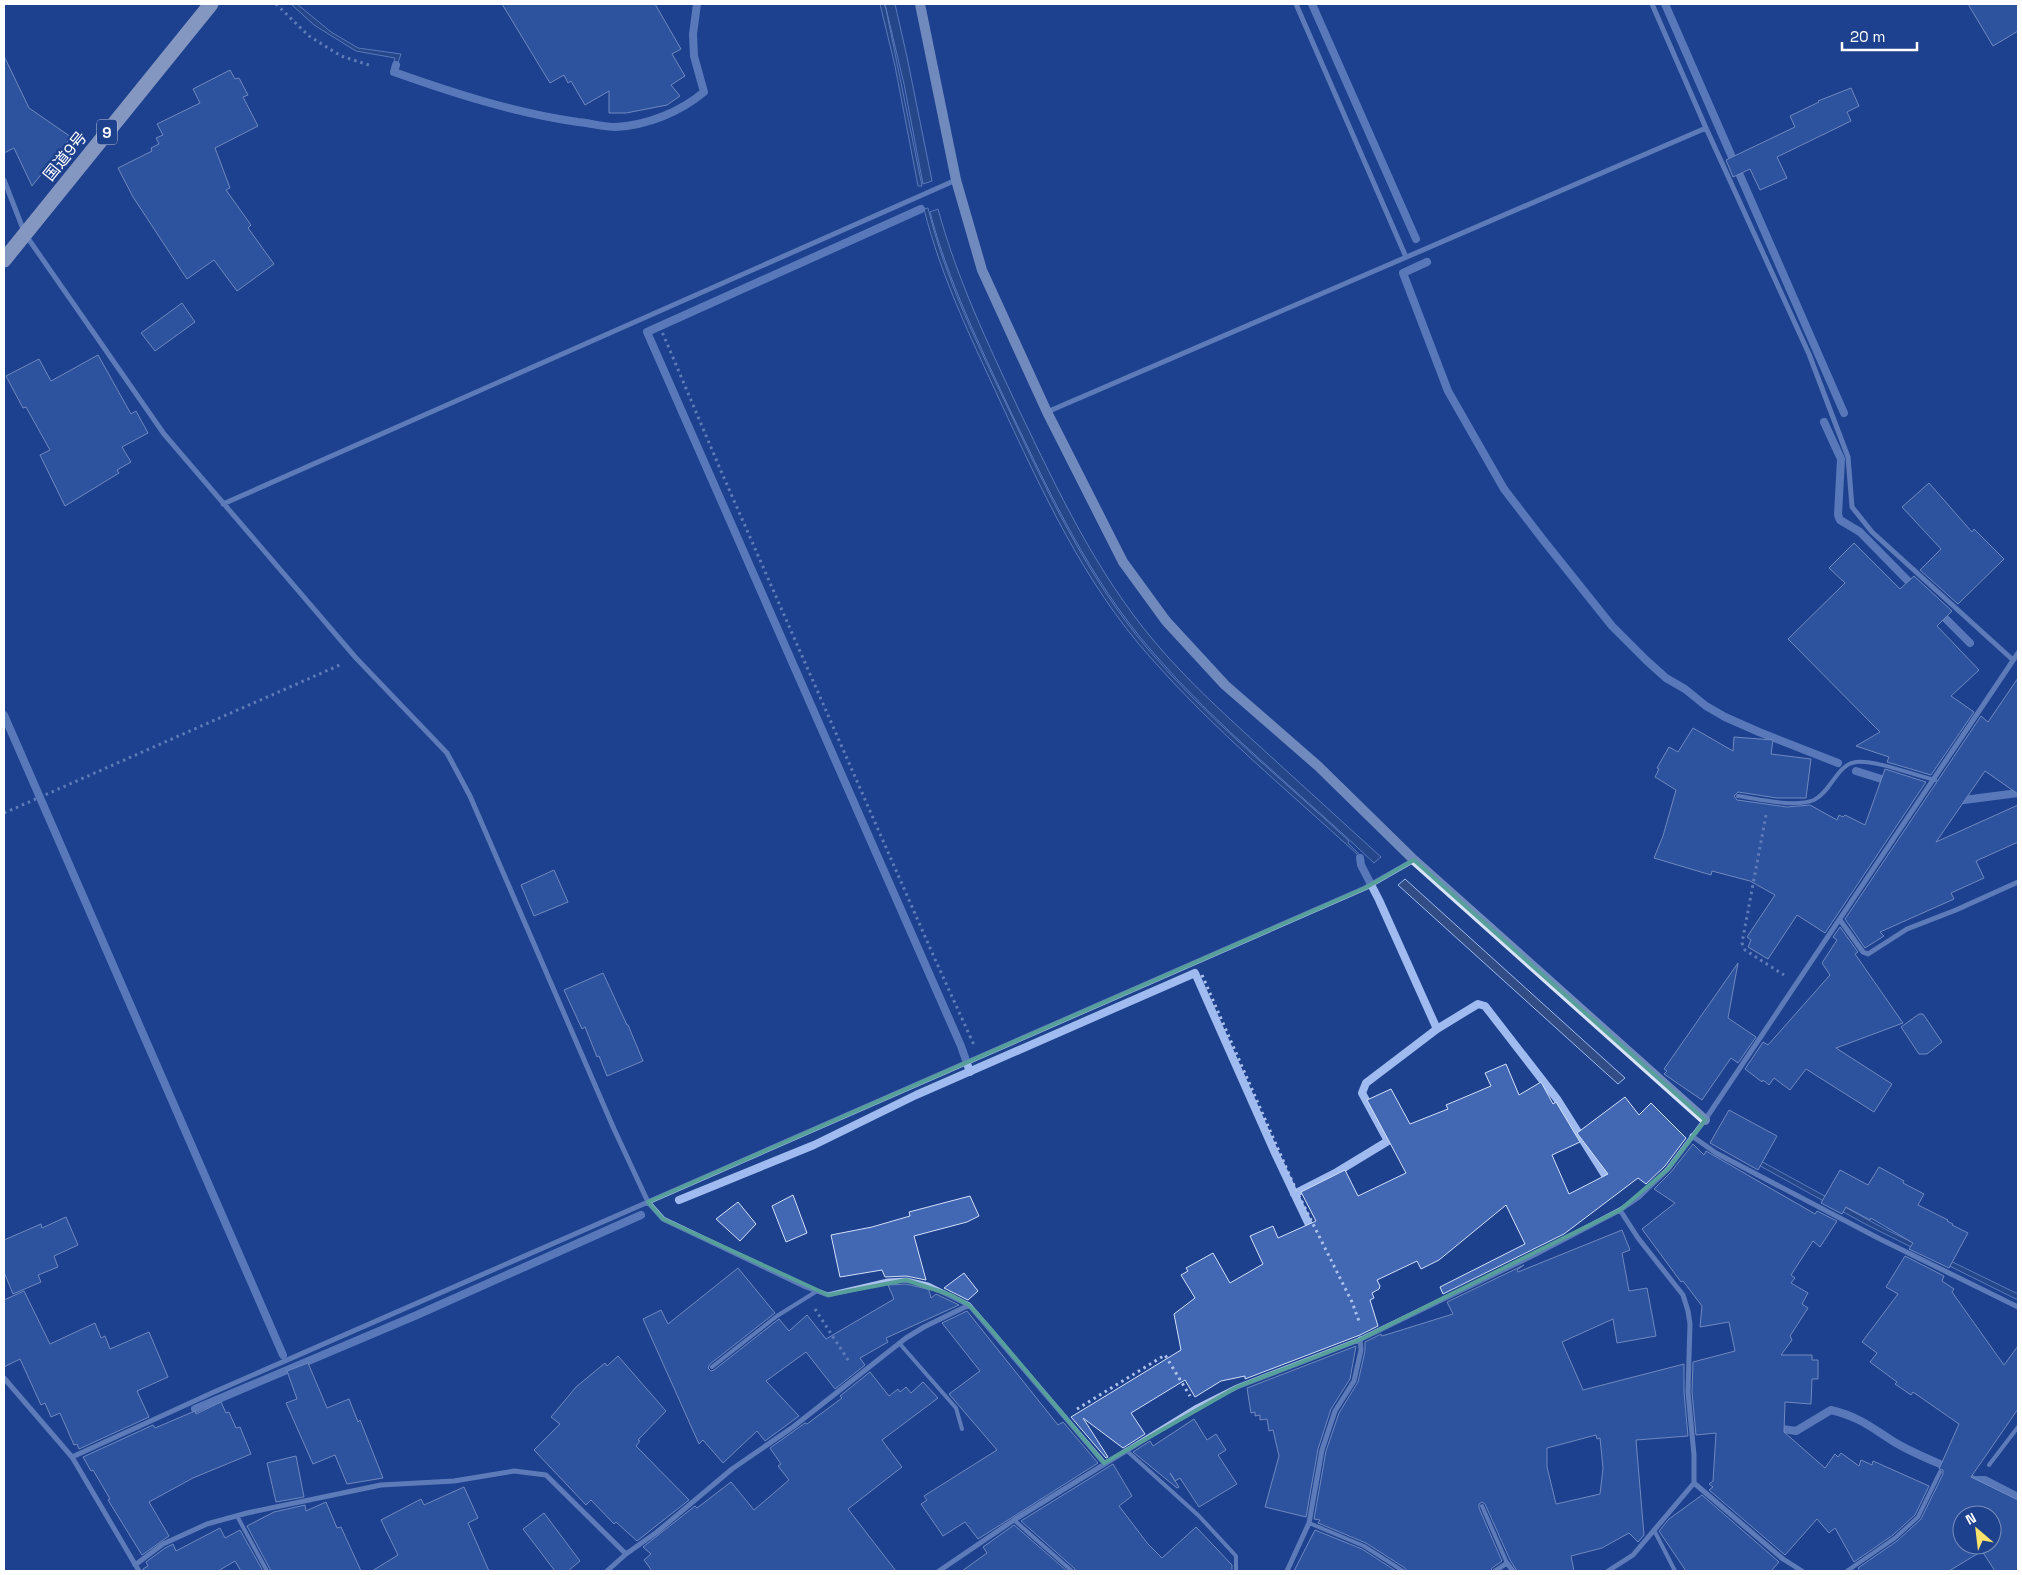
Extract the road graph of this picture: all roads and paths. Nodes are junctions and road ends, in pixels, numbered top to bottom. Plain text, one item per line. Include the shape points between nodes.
1 (211, 4) edge
2 (276, 4) edge
3 (920, 4) edge
4 (1296, 4) edge
5 (1652, 4) edge
6 (369, 65) dead end
7 (1706, 128) junction
8 (4, 180) edge
9 (956, 180) junction
10 (25, 234) junction
11 (1406, 258) junction
12 (4, 260) edge
13 (655, 314) junction
14 (1047, 412) junction
15 (223, 504) junction
16 (2018, 653) edge
17 (356, 658) junction
18 (2013, 660) junction
19 (1935, 780) junction
20 (1738, 796) dead end
21 (1769, 800) junction
22 (4, 813) edge
23 (1414, 860) junction
24 (2018, 882) edge
25 (1840, 920) junction
26 (1196, 962) junction
27 (1797, 983) junction
28 (980, 1058) junction
29 (1706, 1120) junction
30 (1692, 1136) junction
31 (648, 1202) junction
32 (1620, 1210) junction
33 (817, 1291) junction
34 (969, 1305) junction
35 (2018, 1307) edge
36 (1362, 1338) junction
37 (900, 1344) junction
38 (712, 1367) dead end
39 (858, 1376) junction
40 (4, 1378) edge
41 (1196, 1407) junction
42 (1064, 1418) junction
43 (2018, 1427) edge
44 (962, 1429) dead end
45 (1126, 1450) junction
46 (72, 1457) junction
47 (1104, 1464) junction
48 (1989, 1465) dead end
49 (1940, 1472) dead end
50 (1694, 1483) junction
51 (1482, 1506) dead end
52 (237, 1516) junction
53 (1014, 1520) junction
54 (1309, 1523) junction
55 (1654, 1530) junction
56 (626, 1554) junction
57 (1507, 1563) junction
58 (135, 1565) junction
59 (138, 1571) edge
60 (267, 1571) edge
61 (607, 1571) edge
62 (940, 1571) edge
63 (1072, 1571) edge
64 (1236, 1571) edge
65 (1287, 1571) edge
66 (1403, 1571) edge
67 (1495, 1571) edge
68 (1513, 1571) edge
69 (1608, 1571) edge
70 (1675, 1571) edge
71 (1802, 1571) edge
72 (1847, 1571) edge

1 - 10 highway, 国道9号 / 9
2 - 6 path via 309,36 341,56
3 - 9 street
4 - 11 street
5 - 7 street
7 - 11 street
7 - 18 street via 1809,354 1848,457 1852,507 1872,532
8 - 10 street
9 - 13 street
9 - 14 street via 982,270
10 - 12 highway, 国道9号 / 9
10 - 15 street via 164,434
11 - 14 street
13 - 15 street
13 - 28 path
14 - 23 street via 1123,562 1166,621 1225,685 1318,766
15 - 17 street
16 - 18 street
17 - 22 path
17 - 31 street via 447,753 470,796
18 - 19 street
19 - 21 lane via 1874,763 1854,762 1837,774 1827,790 1814,800 1801,803
19 - 25 street
20 - 21 lane
21 - 27 path via 1742,943 1745,950
23 - 26 street via 1366,888
23 - 29 street
24 - 25 street via 1907,929 1868,954 1863,952
25 - 27 street
26 - 28 street
26 - 36 path via 1296,1190 1352,1302
27 - 29 street
28 - 31 street
29 - 30 street
30 - 32 street via 1668,1169
30 - 35 street via 1716,1153
31 - 33 street via 663,1219
31 - 46 street
32 - 36 street
32 - 50 street via 1683,1295 1688,1311 1688,1392
33 - 34 street via 828,1295 906,1280 928,1285
33 - 38 lane via 778,1316
33 - 39 path via 812,1305
34 - 37 street via 924,1327
34 - 42 street
36 - 41 street via 1237,1387
36 - 54 street via 1354,1381 1335,1411 1322,1450
37 - 39 street
37 - 44 lane via 956,1408
39 - 56 street via 732,1469
40 - 46 street
41 - 42 path via 1166,1355
41 - 45 street
42 - 47 street
43 - 48 lane
45 - 47 street
45 - 64 lane via 1199,1516 1236,1556
46 - 58 street
47 - 53 street
49 - 72 lane via 1918,1517 1895,1538
50 - 55 street
50 - 71 street via 1783,1559
51 - 57 lane
52 - 56 street via 381,1485 454,1481 514,1471 546,1474
52 - 58 street via 207,1524 163,1544
52 - 60 lane
53 - 62 street
53 - 63 lane
54 - 65 street
54 - 66 lane via 1364,1546
55 - 69 street via 1633,1555
55 - 70 lane
56 - 61 street
57 - 67 street
57 - 68 street
58 - 59 street

